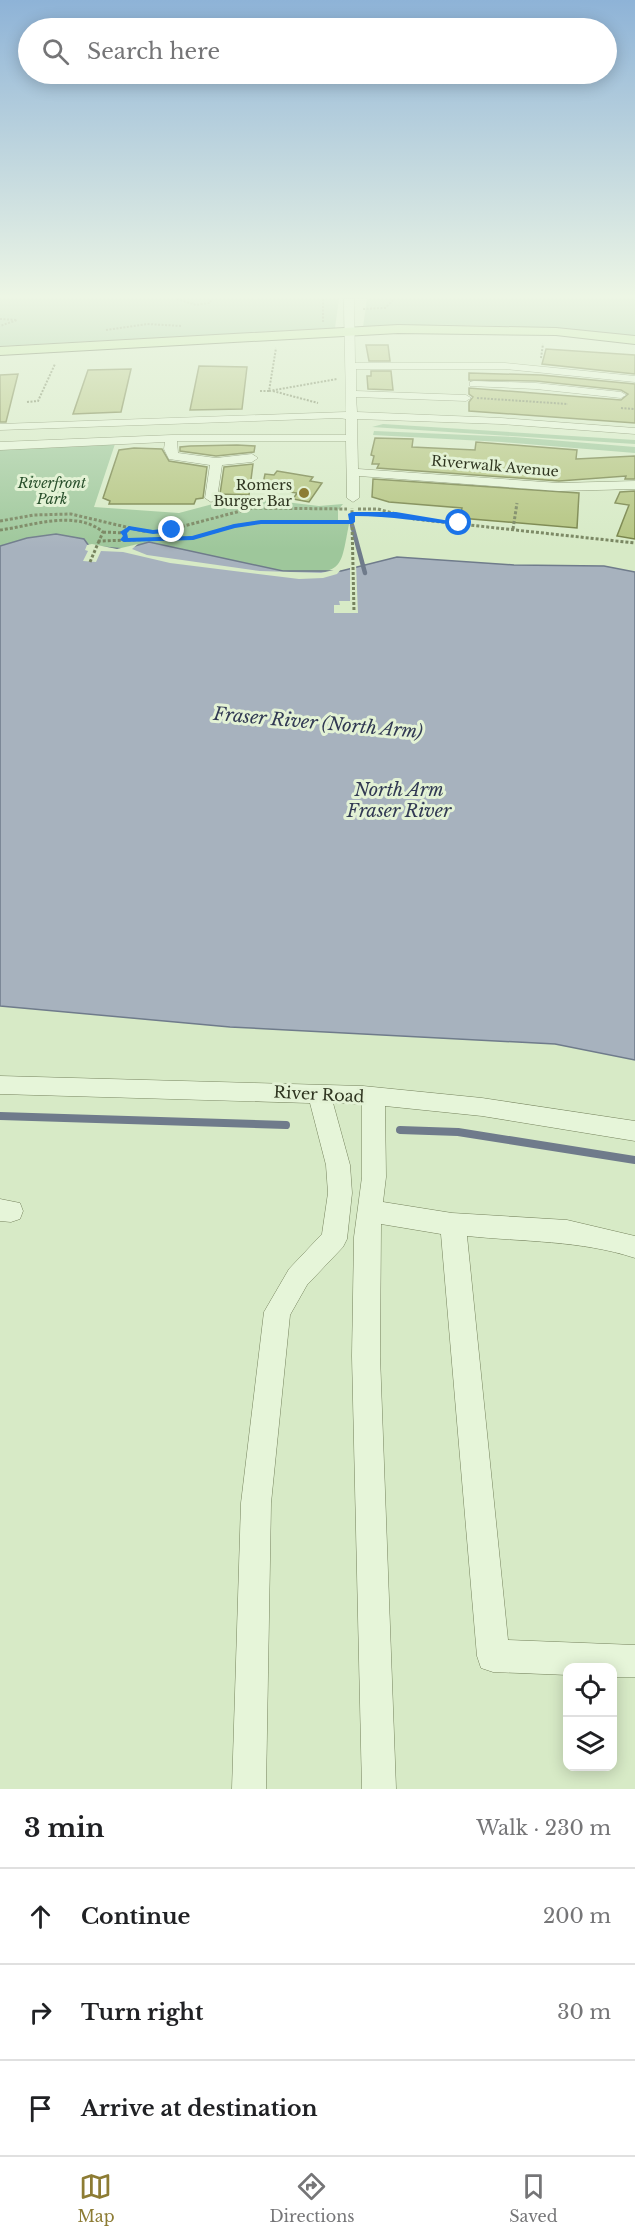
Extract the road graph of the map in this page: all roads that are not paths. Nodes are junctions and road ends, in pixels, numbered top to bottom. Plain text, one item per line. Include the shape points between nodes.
1 (350, 382) edge
2 (630, 382) edge
3 (474, 384) dead end
4 (350, 394) junction
5 (466, 398) road end
6 (350, 416) junction
7 (0, 427) edge
8 (635, 431) edge
9 (172, 438) junction
10 (350, 438) junction
11 (0, 446) edge
12 (252, 458) dead end
13 (216, 462) junction
14 (352, 472) junction
15 (635, 485) edge
16 (211, 498) dead end
17 (352, 507) road end
18 (0, 1085) edge
19 (319, 1093) junction
20 (373, 1096) junction
21 (635, 1131) edge
22 (370, 1211) junction
23 (453, 1224) junction
24 (635, 1247) edge
25 (635, 1661) edge
26 (249, 1789) edge
27 (379, 1789) edge

1 - 4 street
2 - 3 street via 617,400 536,386
4 - 5 street via 401,391
4 - 6 street
6 - 7 street
6 - 8 street
6 - 10 street
9 - 10 street
9 - 11 street
9 - 13 street via 172,456
10 - 14 street
12 - 13 street
13 - 16 street
14 - 15 street, Riverwalk Avenue via 559,487
14 - 17 street
18 - 19 street, River Road
19 - 20 street, River Road
19 - 26 street via 338,1165 340,1193 334,1239 298,1277 277,1312 256,1503
20 - 21 street, River Road via 482,1107
20 - 22 street via 374,1177
22 - 23 street
22 - 27 street via 366,1356
23 - 24 street via 555,1228 610,1237
23 - 25 street via 493,1656

